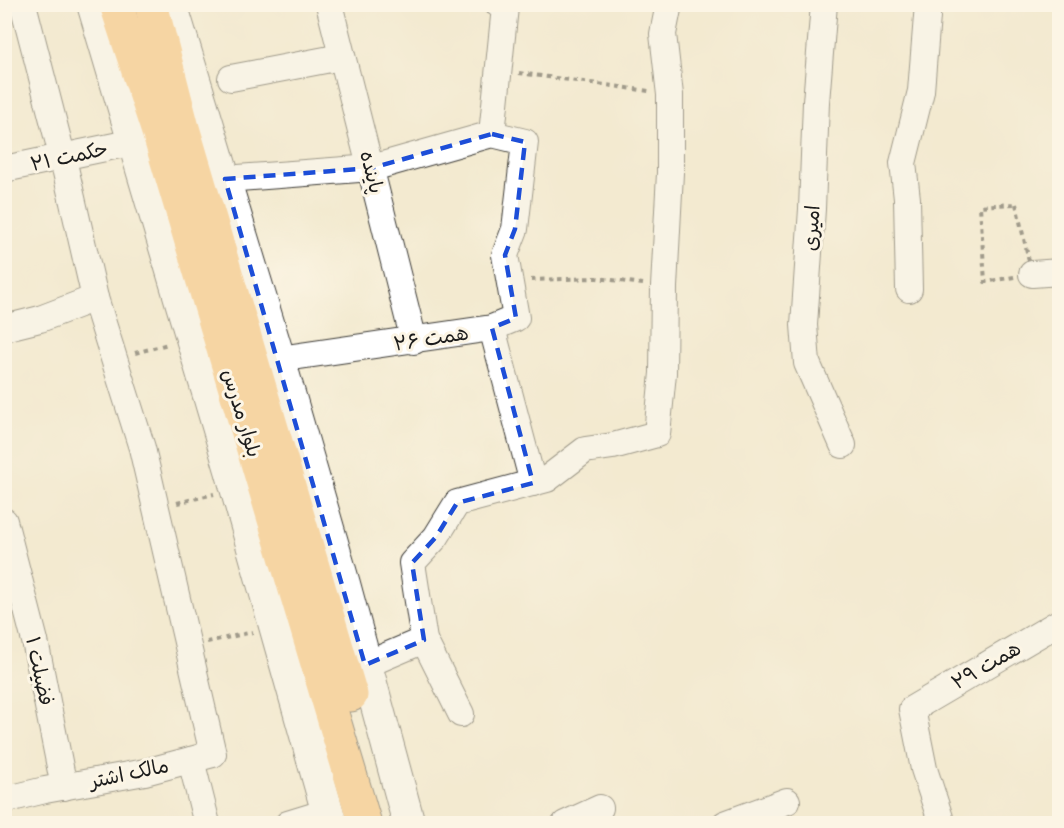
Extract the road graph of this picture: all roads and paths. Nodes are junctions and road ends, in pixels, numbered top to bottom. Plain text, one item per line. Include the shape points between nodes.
1 (23, 4) edge
2 (93, 4) edge
3 (116, 4) edge
4 (151, 4) edge
5 (171, 4) edge
6 (329, 4) edge
7 (498, 4) edge
8 (669, 4) edge
9 (824, 4) edge
10 (928, 4) edge
11 (341, 57) junction
12 (498, 69) junction
13 (231, 78) dead end
14 (670, 95) junction
15 (492, 134) junction
16 (134, 142) junction
17 (63, 159) junction
18 (372, 168) junction
19 (4, 169) edge
20 (225, 179) junction
21 (1059, 272) edge
22 (1032, 274) junction
23 (509, 281) junction
24 (664, 287) junction
25 (909, 289) dead end
26 (95, 298) junction
27 (4, 328) edge
28 (492, 328) junction
29 (192, 337) junction
30 (414, 341) junction
31 (114, 358) junction
32 (279, 359) junction
33 (843, 445) dead end
34 (533, 483) junction
35 (237, 489) junction
36 (156, 508) junction
37 (4, 521) edge
38 (1059, 622) edge
39 (275, 628) junction
40 (424, 640) junction
41 (189, 646) junction
42 (365, 665) junction
43 (461, 714) dead end
44 (202, 757) junction
45 (54, 788) junction
46 (4, 800) edge
47 (787, 801) dead end
48 (600, 808) dead end
49 (329, 818) edge
50 (207, 824) edge
51 (288, 824) edge
52 (365, 824) edge
53 (389, 824) edge
54 (409, 824) edge
55 (565, 824) edge
56 (725, 824) edge
57 (942, 824) edge

1 - 17 street
2 - 16 street
3 - 52 main road, بلوار مدرس via 160,138
4 - 53 main road, بلوار مدرس via 183,128
5 - 20 street
6 - 11 street, پاینده
7 - 12 street via 505,7
8 - 14 street via 663,34
9 - 33 street, امیری via 804,325 807,363
10 - 25 street via 921,91 903,163
11 - 13 street
11 - 18 street, پاینده
12 - 14 path
12 - 15 street
14 - 24 street
15 - 18 street
15 - 23 street, همت ۲۶ via 525,142 515,229 505,255
16 - 17 street, حکمت ۲۱
16 - 29 street
17 - 19 street, حکمت ۲۱
17 - 26 street
18 - 20 street
18 - 30 street, پاینده
20 - 32 street
21 - 22 street
22 - 22 path via 1016,204 980,206 985,282
23 - 24 path via 597,278
23 - 28 street, همت ۲۶ via 516,318
24 - 34 street via 663,373 657,434 585,450 546,479
26 - 27 street
26 - 31 street
28 - 30 street, همت ۲۶
28 - 34 street
29 - 31 path
29 - 35 street
30 - 32 street, همت ۲۶
31 - 36 street
32 - 42 street
34 - 40 street via 457,503 436,537 412,563
35 - 36 path
35 - 39 street
36 - 41 street
37 - 45 street, فضیلت ۱ via 34,641
38 - 57 street, همت ۲۹ via 912,709 924,769
39 - 41 path
39 - 49 street
40 - 42 street
40 - 43 street
41 - 44 street
42 - 54 street
44 - 45 street, مالک اشتر
44 - 50 street
45 - 46 street, مالک اشتر
47 - 56 street
48 - 55 street
49 - 51 street

